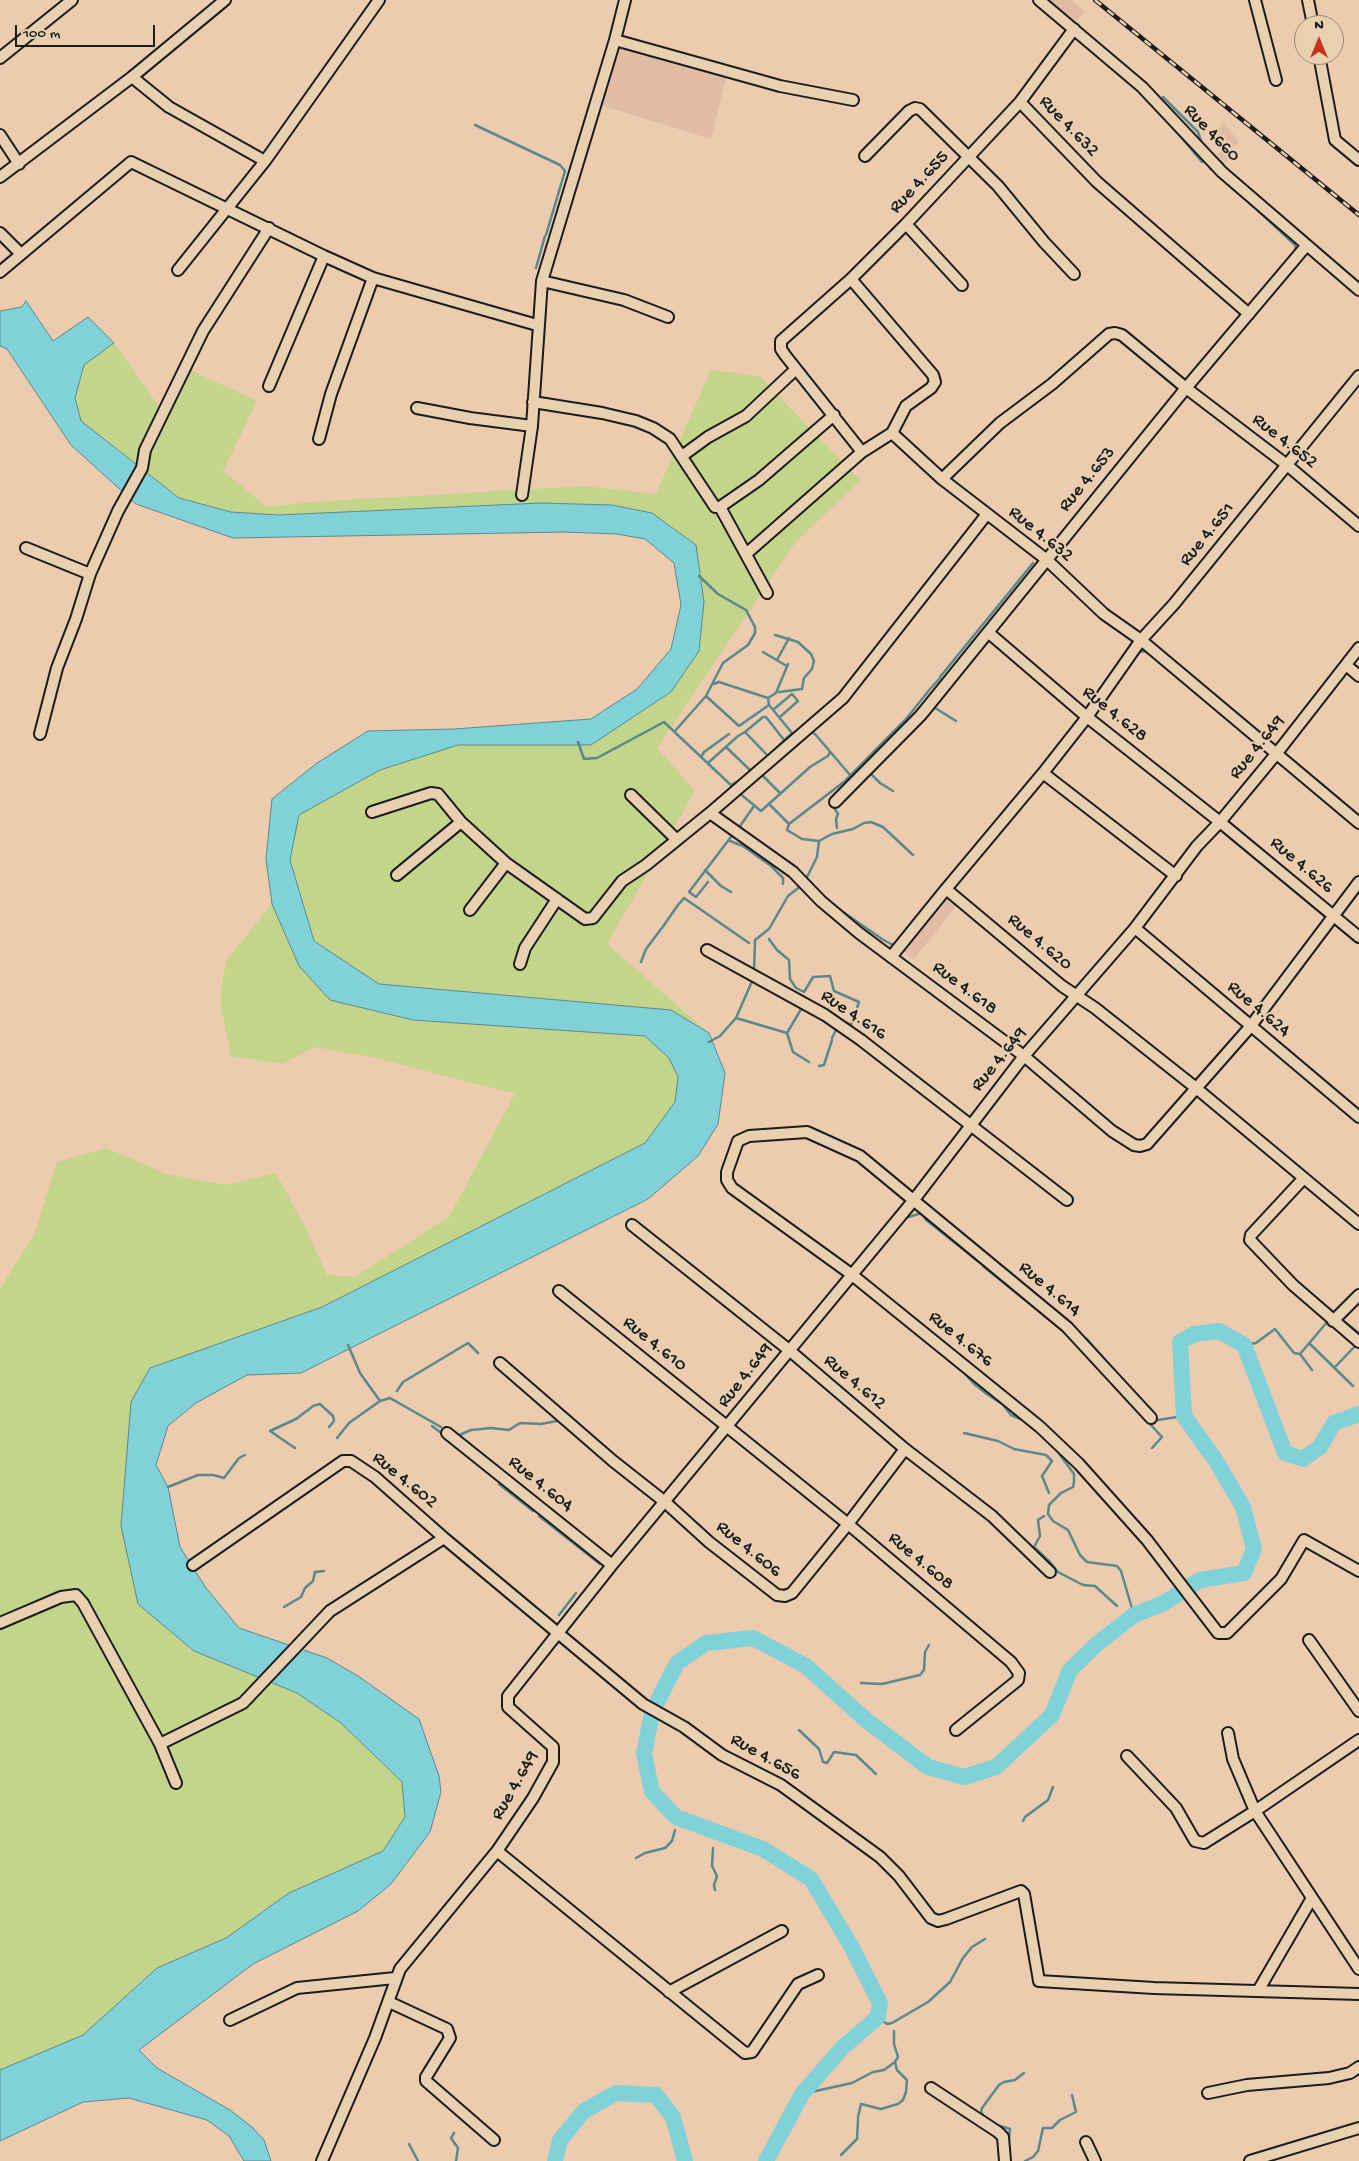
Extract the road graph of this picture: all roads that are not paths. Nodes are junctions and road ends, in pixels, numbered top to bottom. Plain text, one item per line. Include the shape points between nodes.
1 (72, 0) edge
2 (225, 0) edge
3 (379, 0) edge
4 (625, 0) edge
5 (1039, 0) edge
6 (1255, 0) edge
7 (1308, 0) edge
8 (1311, 15) edge
9 (1074, 29) junction
10 (615, 40) junction
11 (0, 58) edge
12 (1321, 65) edge
13 (132, 77) junction
14 (1276, 80) dead end
15 (853, 100) dead end
16 (1020, 102) junction
17 (0, 135) edge
18 (865, 156) dead end
19 (969, 156) junction
20 (1359, 160) edge
21 (265, 161) junction
22 (19, 164) junction
23 (0, 177) edge
24 (228, 208) junction
25 (906, 224) junction
26 (269, 228) junction
27 (0, 233) edge
28 (1306, 246) junction
29 (21, 254) junction
30 (324, 256) junction
31 (178, 270) dead end
32 (0, 272) edge
33 (1074, 274) dead end
34 (374, 278) junction
35 (851, 278) junction
36 (542, 280) junction
37 (962, 285) dead end
38 (1359, 290) edge
39 (1249, 314) junction
40 (668, 317) dead end
41 (537, 325) junction
42 (796, 369) junction
43 (1359, 376) edge
44 (269, 386) dead end
45 (1186, 388) junction
46 (533, 402) junction
47 (416, 408) dead end
48 (834, 416) junction
49 (532, 426) junction
50 (892, 433) junction
51 (319, 439) dead end
52 (862, 452) junction
53 (682, 456) junction
54 (1288, 465) junction
55 (942, 479) junction
56 (522, 495) dead end
57 (720, 507) junction
58 (987, 514) junction
59 (1359, 526) edge
60 (26, 548) dead end
61 (746, 554) junction
62 (1047, 560) junction
63 (90, 574) junction
64 (767, 593) dead end
65 (989, 633) junction
66 (1141, 640) junction
67 (1359, 648) edge
68 (1346, 665) junction
69 (1359, 676) edge
70 (1087, 717) junction
71 (40, 734) dead end
72 (1277, 753) junction
73 (1043, 773) junction
74 (631, 795) dead end
75 (835, 802) dead end
76 (372, 812) dead end
77 (710, 813) junction
78 (461, 822) junction
79 (1220, 822) junction
80 (1359, 823) edge
81 (677, 840) junction
82 (506, 863) junction
83 (397, 875) dead end
84 (1176, 876) junction
85 (1359, 882) edge
86 (946, 889) junction
87 (557, 899) junction
88 (470, 910) dead end
89 (1334, 916) junction
90 (1135, 928) junction
91 (1359, 937) edge
92 (707, 950) dead end
93 (892, 957) junction
94 (520, 964) dead end
95 (1076, 995) junction
96 (1250, 1027) junction
97 (1024, 1056) junction
98 (1196, 1088) junction
99 (1359, 1117) edge
100 (970, 1124) junction
101 (1303, 1179) junction
102 (1067, 1200) dead end
103 (913, 1201) junction
104 (1359, 1224) edge
105 (632, 1225) dead end
106 (851, 1274) junction
107 (559, 1291) dead end
108 (1359, 1295) edge
109 (1333, 1321) junction
110 (1359, 1342) edge
111 (789, 1350) junction
112 (500, 1363) dead end
113 (1151, 1418) dead end
114 (728, 1427) junction
115 (447, 1433) dead end
116 (905, 1449) junction
117 (666, 1502) junction
118 (848, 1524) junction
119 (444, 1538) junction
120 (193, 1565) dead end
121 (612, 1565) junction
122 (1359, 1571) edge
123 (1050, 1572) dead end
124 (0, 1623) edge
125 (557, 1632) junction
126 (1309, 1640) dead end
127 (1359, 1710) edge
128 (956, 1730) dead end
129 (1228, 1734) dead end
130 (1359, 1740) edge
131 (160, 1744) junction
132 (1127, 1756) dead end
133 (176, 1783) dead end
134 (1255, 1811) junction
135 (496, 1851) junction
136 (1312, 1898) junction
137 (782, 1931) dead end
138 (1359, 1969) edge
139 (818, 1975) dead end
140 (396, 1978) junction
141 (1258, 1991) junction
142 (668, 1992) junction
143 (1359, 1994) edge
144 (389, 2002) junction
145 (230, 2020) dead end
146 (1359, 2067) edge
147 (931, 2088) dead end
148 (1208, 2093) dead end
149 (1359, 2128) edge
150 (494, 2140) dead end
151 (1086, 2142) dead end
152 (322, 2161) edge
153 (1005, 2161) edge
154 (1095, 2161) edge
155 (1250, 2161) edge

1 - 11 street
2 - 13 street
3 - 21 street
4 - 10 street
5 - 9 street, Rue 4660
6 - 14 street
7 - 8 street
9 - 16 street, Rue 4.655
9 - 28 street, Rue 4660 via 1142,87 1222,172
10 - 15 street via 780,86
10 - 36 street
12 - 20 street via 1335,140
13 - 21 street via 169,107
13 - 22 street
16 - 19 street, Rue 4.655
16 - 39 street, Rue 4.632 via 1097,182
17 - 22 street
18 - 19 street via 915,108 920,109
19 - 25 street, Rue 4.655
19 - 33 street
21 - 24 street
22 - 23 street
24 - 26 street
24 - 29 street via 131,162
24 - 31 street
25 - 35 street, Rue 4.655
25 - 37 street
26 - 30 street
26 - 63 street via 204,331 145,450 142,468
27 - 29 street
28 - 38 street, Rue 4660
28 - 39 street, Rue 4.653
29 - 32 street
30 - 34 street
30 - 44 street
34 - 41 street
34 - 51 street via 331,394
35 - 42 street, Rue 4.655 via 781,342 781,349
35 - 50 street via 936,382 906,406
36 - 40 street via 624,300
36 - 41 street
39 - 45 street, Rue 4.653
41 - 46 street
42 - 48 street
42 - 53 street via 746,416
43 - 54 street, Rue 4.651
45 - 54 street, Rue 4.652
45 - 55 street via 1122,335 1109,334 1052,384 1000,423
45 - 62 street, Rue 4.653
46 - 49 street
46 - 53 street via 642,423 670,439
47 - 49 street
48 - 52 street
48 - 57 street via 759,480
49 - 56 street
50 - 52 street
50 - 55 street, Rue 4.632
52 - 61 street
53 - 57 street via 715,507
54 - 59 street, Rue 4.652
54 - 66 street, Rue 4.651
55 - 58 street, Rue 4.632
57 - 61 street
58 - 62 street, Rue 4.632
58 - 77 street via 843,698
60 - 63 street
61 - 64 street
62 - 65 street, Rue 4.653
62 - 66 street, Rue 4.632 via 1104,614
63 - 71 street via 57,668
65 - 70 street, Rue 4.628
65 - 75 street, Rue 4.653 via 921,716
66 - 70 street, Rue 4.651
66 - 72 street, Rue 4.632
67 - 68 street, Rue 4.649
68 - 69 street
68 - 72 street, Rue 4.649
70 - 73 street, Rue 4.651
70 - 79 street, Rue 4.628
72 - 79 street, Rue 4.649
72 - 80 street, Rue 4.632
73 - 84 street
73 - 86 street
74 - 81 street
76 - 78 street via 434,792
77 - 81 street
77 - 93 street, Rue 4.618 via 793,872 821,901
78 - 82 street
78 - 83 street
79 - 84 street, Rue 4.649 via 1197,846
79 - 89 street, Rue 4.626
81 - 87 street via 622,881 593,918 585,920
82 - 87 street
82 - 88 street
84 - 90 street, Rue 4.649
85 - 89 street, Rue 4.618
86 - 93 street
86 - 95 street, Rue 4.620
87 - 94 street via 525,948
89 - 91 street, Rue 4.626
89 - 96 street, Rue 4.618
90 - 95 street, Rue 4.649
90 - 96 street, Rue 4.624
92 - 100 street, Rue 4.616 via 825,1015
93 - 97 street, Rue 4.618
95 - 97 street, Rue 4.649
95 - 98 street, Rue 4.620
96 - 98 street, Rue 4.618
96 - 99 street, Rue 4.624
97 - 98 street, Rue 4.618 via 1105,1126 1134,1145 1147,1144
97 - 100 street, Rue 4.649
98 - 101 street, Rue 4.620
100 - 102 street, Rue 4.616
100 - 103 street, Rue 4.649
101 - 104 street, Rue 4.620
101 - 109 street via 1251,1235 1250,1240
103 - 106 street, Rue 4.649
103 - 106 street, Rue 4.676 via 860,1156 818,1135 799,1132 749,1136 738,1141 727,1172 732,1188
103 - 113 street, Rue 4.614 via 1067,1327
105 - 111 street, Rue 4.612
106 - 111 street, Rue 4.649
106 - 122 street, Rue 4.676 via 1040,1427 1079,1464 1182,1584 1218,1633 1227,1633 1281,1579 1304,1540
107 - 114 street, Rue 4.610
108 - 109 street
109 - 110 street
111 - 114 street, Rue 4.649
111 - 116 street, Rue 4.612
112 - 117 street, Rue 4.606
114 - 117 street, Rue 4.649
114 - 118 street, Rue 4.608
115 - 121 street, Rue 4.604
116 - 118 street, Rue 4.606
116 - 123 street, Rue 4.612 via 992,1516
117 - 118 street, Rue 4.606 via 777,1595 785,1596 792,1594
117 - 121 street, Rue 4.649
118 - 128 street, Rue 4.608 via 990,1643 1019,1673 1018,1680
119 - 120 street, Rue 4.602 via 376,1477 346,1460
119 - 125 street, Rue 4.602
119 - 131 street via 330,1611 243,1703
121 - 125 street, Rue 4.649
124 - 131 street via 61,1597 76,1595
125 - 135 street, Rue 4.649 via 507,1701 508,1707 550,1743 553,1762 533,1798
125 - 141 street, Rue 4.656 via 643,1704 722,1755 781,1785 880,1856 931,1918 938,1921 946,1919 1021,1891 1037,1978 1043,1983
126 - 127 street
129 - 134 street via 1233,1759
130 - 134 street
131 - 133 street
132 - 134 street via 1176,1808 1199,1843
134 - 136 street
135 - 140 street, Rue 4.649
135 - 142 street
136 - 138 street
136 - 141 street
137 - 142 street
139 - 142 street via 798,1984 749,2054
140 - 144 street, Rue 4.649
140 - 145 street via 297,1988
141 - 143 street
144 - 150 street via 447,2029 450,2038 426,2081
144 - 152 street, Rue 4.649
146 - 148 street via 1329,2078 1247,2084
147 - 153 street via 998,2132 1003,2137
149 - 155 street
151 - 154 street

